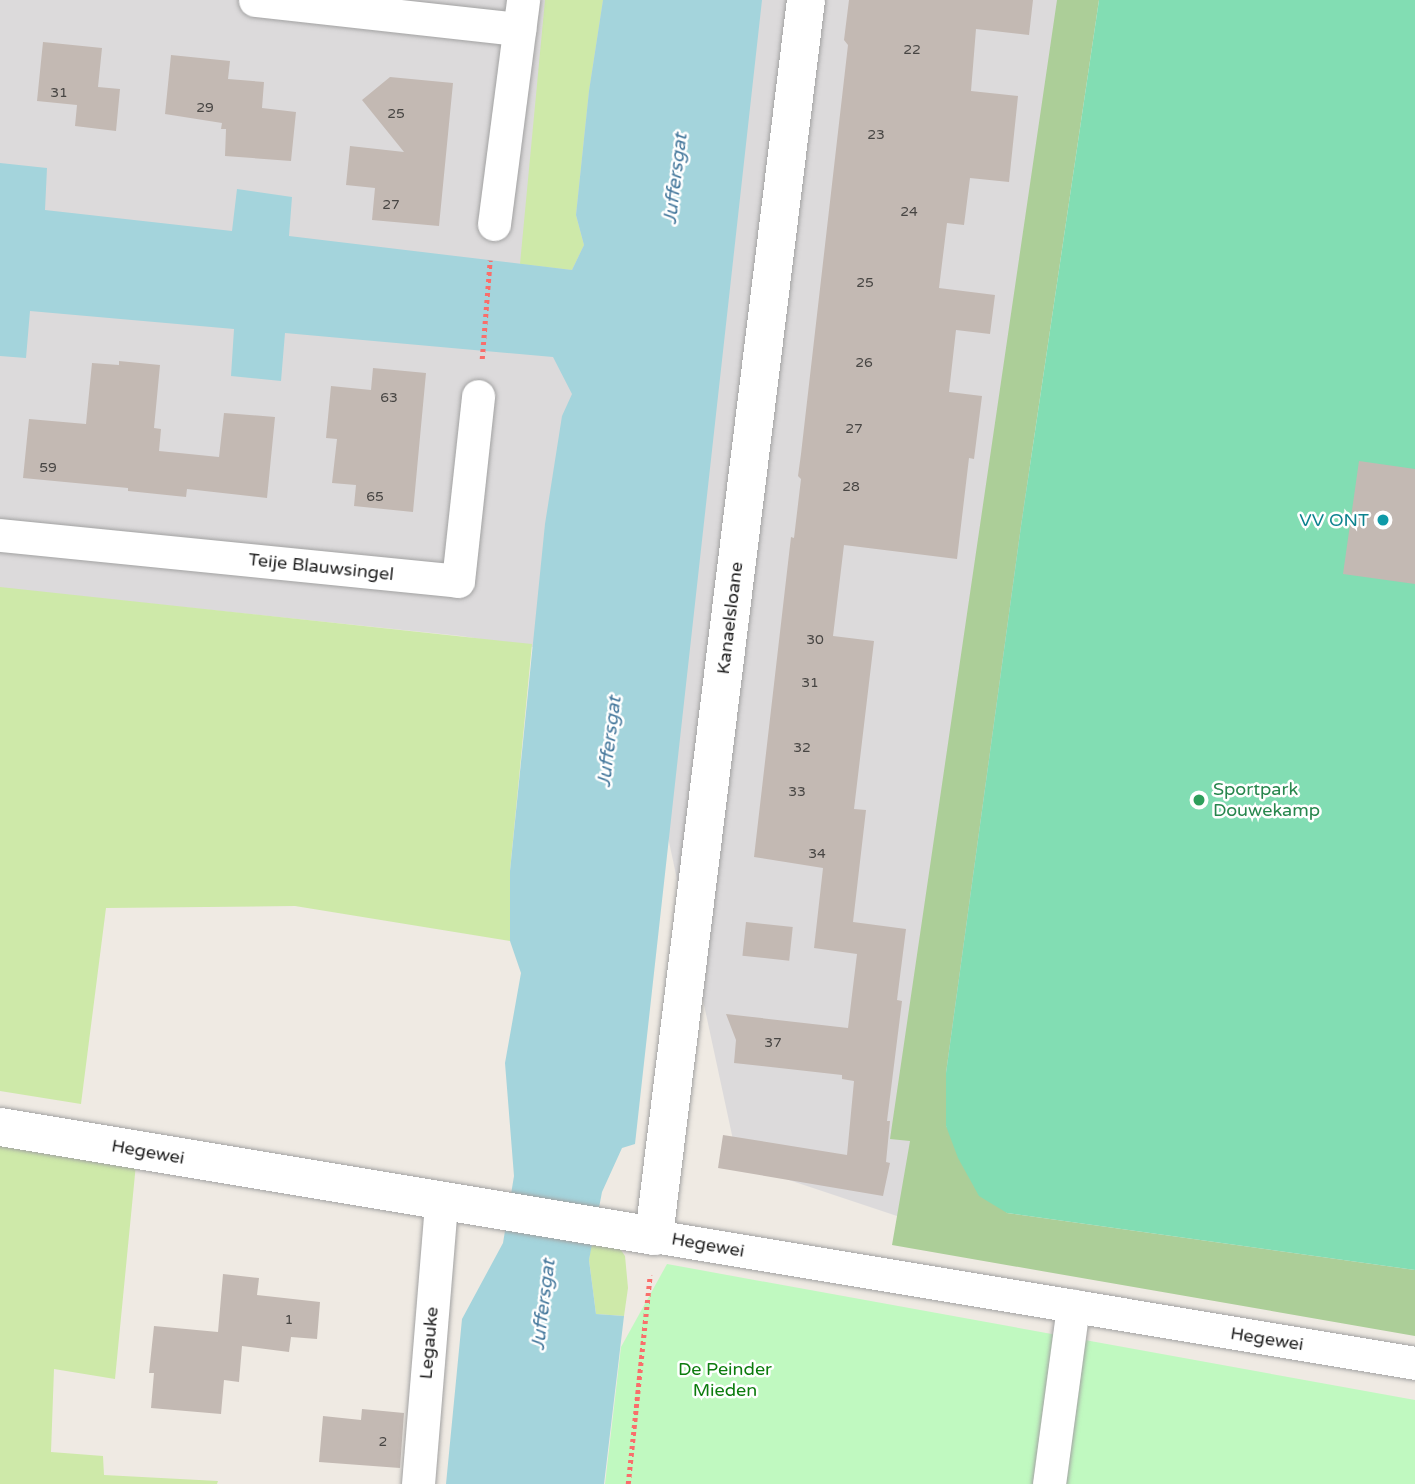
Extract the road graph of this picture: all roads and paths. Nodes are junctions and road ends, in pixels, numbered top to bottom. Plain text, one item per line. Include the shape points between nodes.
1 (255, 0) edge
2 (806, 0) edge
3 (521, 15) edge
4 (494, 224) joint
5 (478, 396) joint
6 (0, 535) edge
7 (0, 1127) edge
8 (441, 1202) junction
9 (641, 1235) junction
10 (1073, 1306) junction
11 (1415, 1363) edge
12 (418, 1484) edge
13 (628, 1484) edge
14 (1049, 1484) edge

1 - 3 street
2 - 9 street, Kanaelsloane
3 - 4 street
4 - 5 path
5 - 6 street, Teije Blauwsingel via 458,581
7 - 8 street, Hegewei
8 - 9 street, Hegewei
8 - 12 street, Legauke
9 - 10 street, Hegewei
9 - 13 path
10 - 11 street, Hegewei
10 - 14 street

